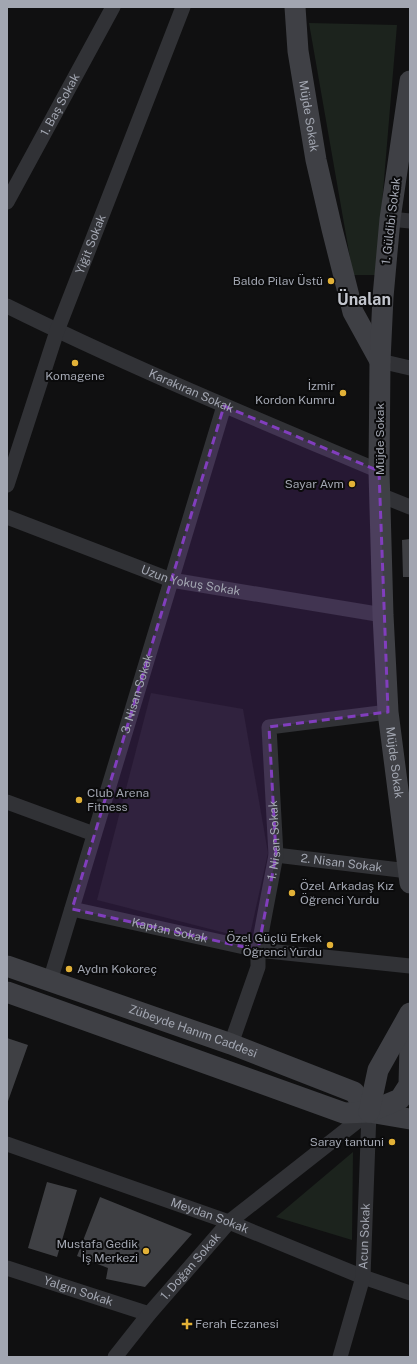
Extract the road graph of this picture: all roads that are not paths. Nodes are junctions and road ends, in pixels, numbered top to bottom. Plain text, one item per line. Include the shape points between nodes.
1 (113, 7) edge
2 (183, 7) edge
3 (296, 7) edge
4 (410, 81) edge
5 (7, 202) edge
6 (390, 219) junction
7 (410, 221) edge
8 (7, 306) edge
9 (57, 331) junction
10 (380, 361) junction
11 (410, 368) edge
12 (224, 406) junction
13 (379, 471) junction
14 (7, 484) edge
15 (380, 494) junction
16 (410, 507) edge
17 (7, 517) edge
18 (171, 580) junction
19 (383, 615) junction
20 (388, 712) junction
21 (7, 802) edge
22 (406, 825) edge
23 (94, 834) junction
24 (276, 855) junction
25 (409, 877) edge
26 (72, 909) junction
27 (258, 950) junction
28 (7, 966) edge
29 (410, 966) edge
30 (50, 981) junction
31 (7, 992) edge
32 (410, 1013) edge
33 (231, 1044) junction
34 (410, 1044) edge
35 (369, 1112) junction
36 (410, 1119) edge
37 (7, 1144) edge
38 (229, 1222) junction
39 (7, 1268) edge
40 (363, 1277) junction
41 (410, 1293) edge
42 (149, 1314) junction
43 (115, 1357) edge
44 (340, 1357) edge

1 - 5 street, 1. Baş Sokak
2 - 9 street, Yiğit Sokak
3 - 10 street, Müjde Sokak via 298,50 314,152 332,230 354,312
4 - 6 street, 1. Güldibi Sokak
6 - 7 street
6 - 10 street, 1. Güldibi Sokak
8 - 9 street, Karakıran Sokak
9 - 12 street, Karakıran Sokak
9 - 14 street, Yiğit Sokak
10 - 11 street
10 - 13 street, Müjde Sokak
12 - 13 street, Karakıran Sokak
12 - 18 street, 3. Nisan Sokak
13 - 15 street, Müjde Sokak
15 - 16 street
15 - 19 street, Müjde Sokak
17 - 18 street, Uzun Yokuş Sokak
18 - 19 street, Uzun Yokuş Sokak
18 - 23 street, 3. Nisan Sokak
19 - 20 street, Müjde Sokak
20 - 22 street, Müjde Sokak
20 - 24 street, 1. Nisan Sokak via 269,727
21 - 23 street
22 - 25 street, Müjde Sokak
23 - 26 street, 3. Nisan Sokak
24 - 25 street, 2. Nisan Sokak
24 - 27 street, 1. Nisan Sokak
26 - 27 street, Kaptan Sokak
26 - 30 street, 3. Nisan Sokak
27 - 29 street, Kaptan Sokak
27 - 33 street, 1. Nisan Sokak via 258,967
28 - 30 street, Zübeyde Hanım Caddesi
30 - 33 street, Zübeyde Hanım Caddesi
31 - 35 street via 344,1113
32 - 35 street via 378,1070
33 - 35 street, Zübeyde Hanım Caddesi via 354,1092
34 - 35 street via 409,1085 400,1099
35 - 36 street
35 - 38 street, 1. Doğan Sokak
35 - 40 street, Acun Sokak
37 - 38 street, Meydan Sokak
38 - 40 street, Meydan Sokak
38 - 42 street, 1. Doğan Sokak
39 - 42 street, Yalgın Sokak
40 - 41 street, Meydan Sokak
40 - 44 street, Acun Sokak
42 - 43 street, 1. Doğan Sokak

